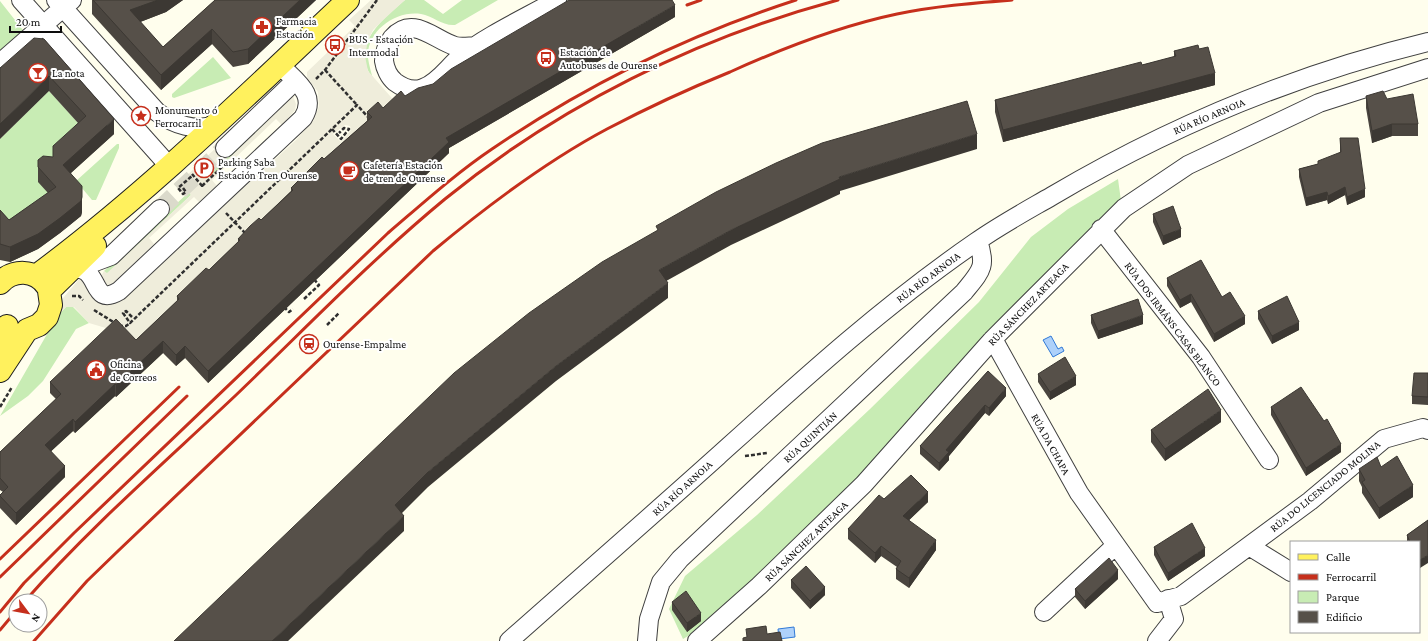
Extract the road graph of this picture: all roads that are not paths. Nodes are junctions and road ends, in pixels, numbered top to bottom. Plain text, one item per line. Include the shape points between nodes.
1 (21, 0) edge
2 (348, 0) edge
3 (557, 0) edge
4 (63, 3) edge
5 (43, 25) junction
6 (1428, 42) edge
7 (476, 46) junction
8 (0, 63) edge
9 (280, 65) junction
10 (1428, 68) edge
11 (303, 82) junction
12 (216, 124) junction
13 (225, 148) tunnel mouth
14 (170, 167) junction
15 (160, 209) tunnel mouth
16 (1101, 229) junction
17 (978, 241) junction
18 (75, 268) junction
19 (0, 283) edge
20 (43, 283) junction
21 (11, 326) edge
22 (993, 339) junction
23 (0, 361) edge
24 (0, 371) edge
25 (1428, 430) edge
26 (1269, 460) dead end
27 (1116, 545) junction
28 (1249, 546) junction
29 (1290, 571) edge
30 (1162, 601) junction
31 (1044, 612) dead end
32 (509, 641) edge
33 (647, 641) edge
34 (697, 641) edge
35 (1157, 641) edge

1 - 5 street
2 - 9 main road
3 - 7 street
4 - 5 street
4 - 12 street via 157,112 165,118 192,128 207,128
5 - 8 street
5 - 14 street
6 - 17 street, RÚA RÍO ARNOIA via 1339,67 1189,124 1099,168
7 - 7 street via 457,47 423,29 413,28 395,35 385,52 384,61 390,76 401,86 411,90 421,89 431,85 460,57
9 - 11 street
9 - 12 main road
10 - 16 street, RÚA SÁNCHEZ ARTEAGA via 1319,103 1188,166 1124,208
11 - 13 street
11 - 18 street via 308,108 303,118 119,291 110,295 102,292 89,272
12 - 14 main road
14 - 18 main road
14 - 20 main road via 68,252
15 - 18 street via 110,256
16 - 22 street, RÚA SÁNCHEZ ARTEAGA
16 - 26 street, RÚA DOS IRMÁNS CASAS BLANCO via 1202,358
17 - 32 street, RÚA RÍO ARNOIA via 883,311 825,359
17 - 33 street, RÚA QUINTIÁN via 983,264 964,292 670,571 661,582 649,618
18 - 20 main road
19 - 20 main road via 15,273 29,273
20 - 21 main road via 51,305 47,317 39,325
21 - 23 main road via 8,344
21 - 24 main road
22 - 27 street, RÚA DA CHAPA via 1079,493
22 - 34 street, RÚA SÁNCHEZ ARTEAGA via 864,484 759,586
25 - 28 street, RÚA DO LICENCIADO MOLINA via 1422,428 1384,439 1310,501
27 - 30 street, RÚA DA CHAPA
27 - 31 street
28 - 29 street
28 - 30 street, RÚA DO LICENCIADO MOLINA via 1181,596
30 - 35 street, RÚA DA CHAPA via 1174,619

